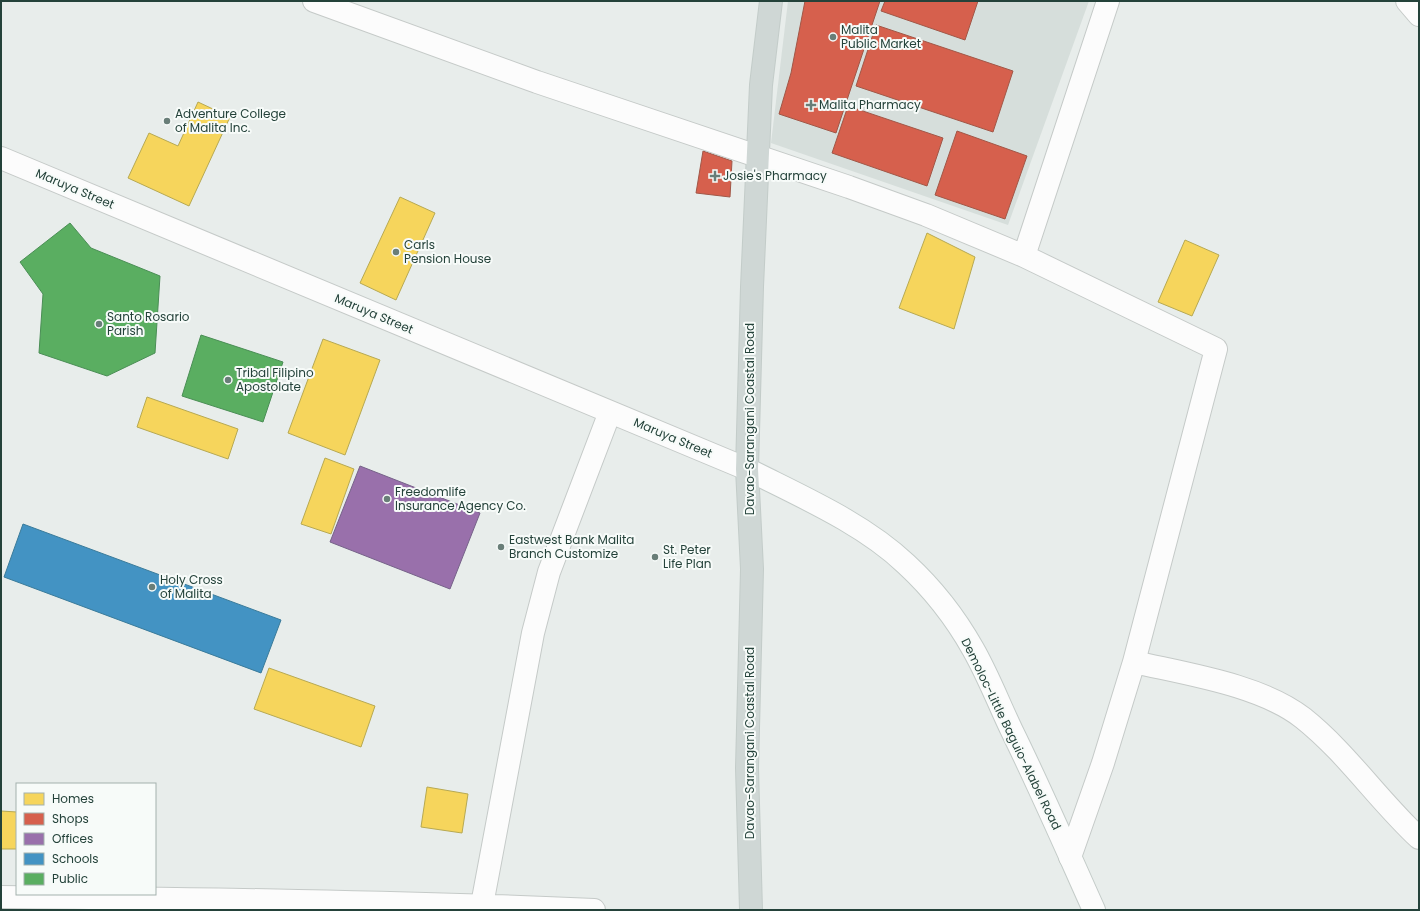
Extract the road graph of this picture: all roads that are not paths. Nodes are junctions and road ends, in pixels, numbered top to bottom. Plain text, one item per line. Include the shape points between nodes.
1 (314, 1) edge
2 (771, 1) edge
3 (1108, 1) edge
4 (1407, 1) edge
5 (1419, 15) edge
6 (758, 156) junction
7 (1, 158) edge
8 (1024, 256) junction
9 (610, 412) junction
10 (747, 469) junction
11 (1134, 662) junction
12 (1419, 838) edge
13 (1070, 857) junction
14 (1, 897) edge
15 (233, 905) edge
16 (481, 908) edge
17 (594, 910) edge
18 (751, 910) edge
19 (1094, 910) edge

1 - 6 street via 537,82
2 - 6 main road, Davao-Sarangani Coastal Road via 761,85
3 - 8 street
4 - 5 street
6 - 8 street via 926,215
6 - 10 main road, Davao-Sarangani Coastal Road
7 - 9 street, Maruya Street
8 - 11 street via 1216,349
9 - 10 street, Maruya Street
9 - 16 street via 549,572 533,633
10 - 13 street, Demoloc-Little Baguio-Alabel Road via 866,533 905,563 932,591 973,649
10 - 18 main road, Davao-Sarangani Coastal Road via 752,569 747,768
11 - 12 street via 1241,688 1271,700 1302,718
11 - 13 street
13 - 19 street, Demoloc-Little Baguio-Alabel Road
14 - 15 street
15 - 16 street
16 - 17 street

